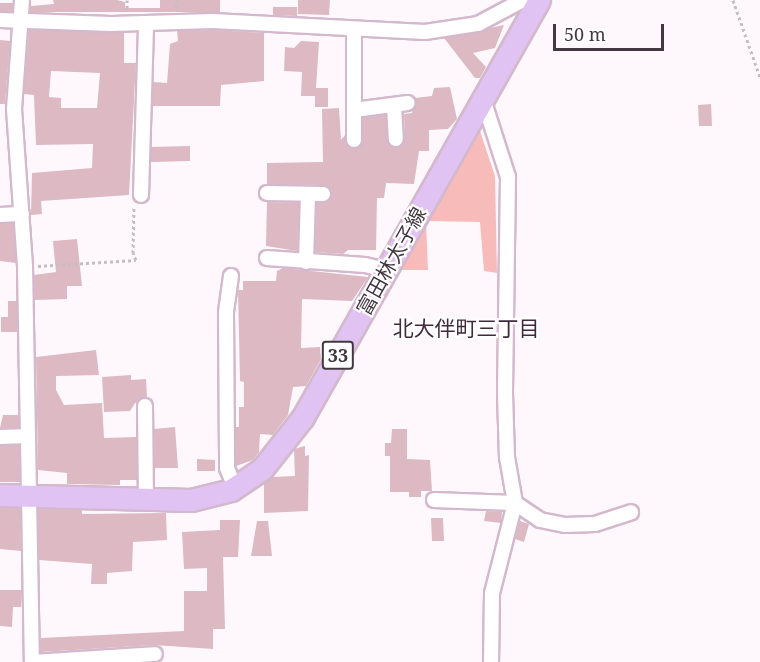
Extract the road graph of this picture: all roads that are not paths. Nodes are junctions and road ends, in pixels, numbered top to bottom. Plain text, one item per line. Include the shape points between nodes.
1 (22, 0) edge
2 (523, 0) edge
3 (539, 0) edge
4 (22, 19) junction
5 (0, 20) edge
6 (146, 23) junction
7 (354, 30) junction
8 (483, 99) junction
9 (7, 109) edge
10 (354, 110) junction
11 (396, 139) dead end
12 (354, 140) dead end
13 (267, 193) dead end
14 (308, 194) junction
15 (323, 194) dead end
16 (138, 196) road end
17 (22, 214) junction
18 (0, 215) edge
19 (267, 258) dead end
20 (306, 262) junction
21 (386, 270) junction
22 (231, 276) dead end
23 (145, 406) dead end
24 (28, 436) junction
25 (0, 437) edge
26 (235, 488) junction
27 (0, 495) edge
28 (30, 496) junction
29 (434, 500) dead end
30 (146, 501) junction
31 (514, 503) junction
32 (631, 512) dead end
33 (155, 654) dead end
34 (32, 662) edge
35 (491, 662) edge

1 - 4 street
2 - 7 street via 496,17 441,32
3 - 8 main road, 富田林太子線 / 33
4 - 5 street
4 - 6 street
4 - 9 street
6 - 7 street via 213,21
6 - 16 street
7 - 10 street
8 - 21 main road, 富田林太子線 / 33
8 - 31 street via 508,177 505,394 507,457
9 - 17 street
10 - 11 street via 401,104
10 - 12 street
13 - 14 street
14 - 15 street
14 - 20 street
17 - 18 street
17 - 24 street
19 - 20 street
20 - 21 street via 365,264
21 - 26 main road, 富田林太子線 / 33 via 292,433 262,469
22 - 26 street via 226,313 227,468
23 - 30 street
24 - 25 street
24 - 28 street
26 - 30 main road, 富田林太子線 / 33 via 191,500
27 - 28 main road, 富田林太子線 / 33
28 - 30 main road, 富田林太子線 / 33
28 - 34 street
29 - 31 street
31 - 32 street via 540,520 565,525 594,524
31 - 35 street via 492,593
33 - 34 street

